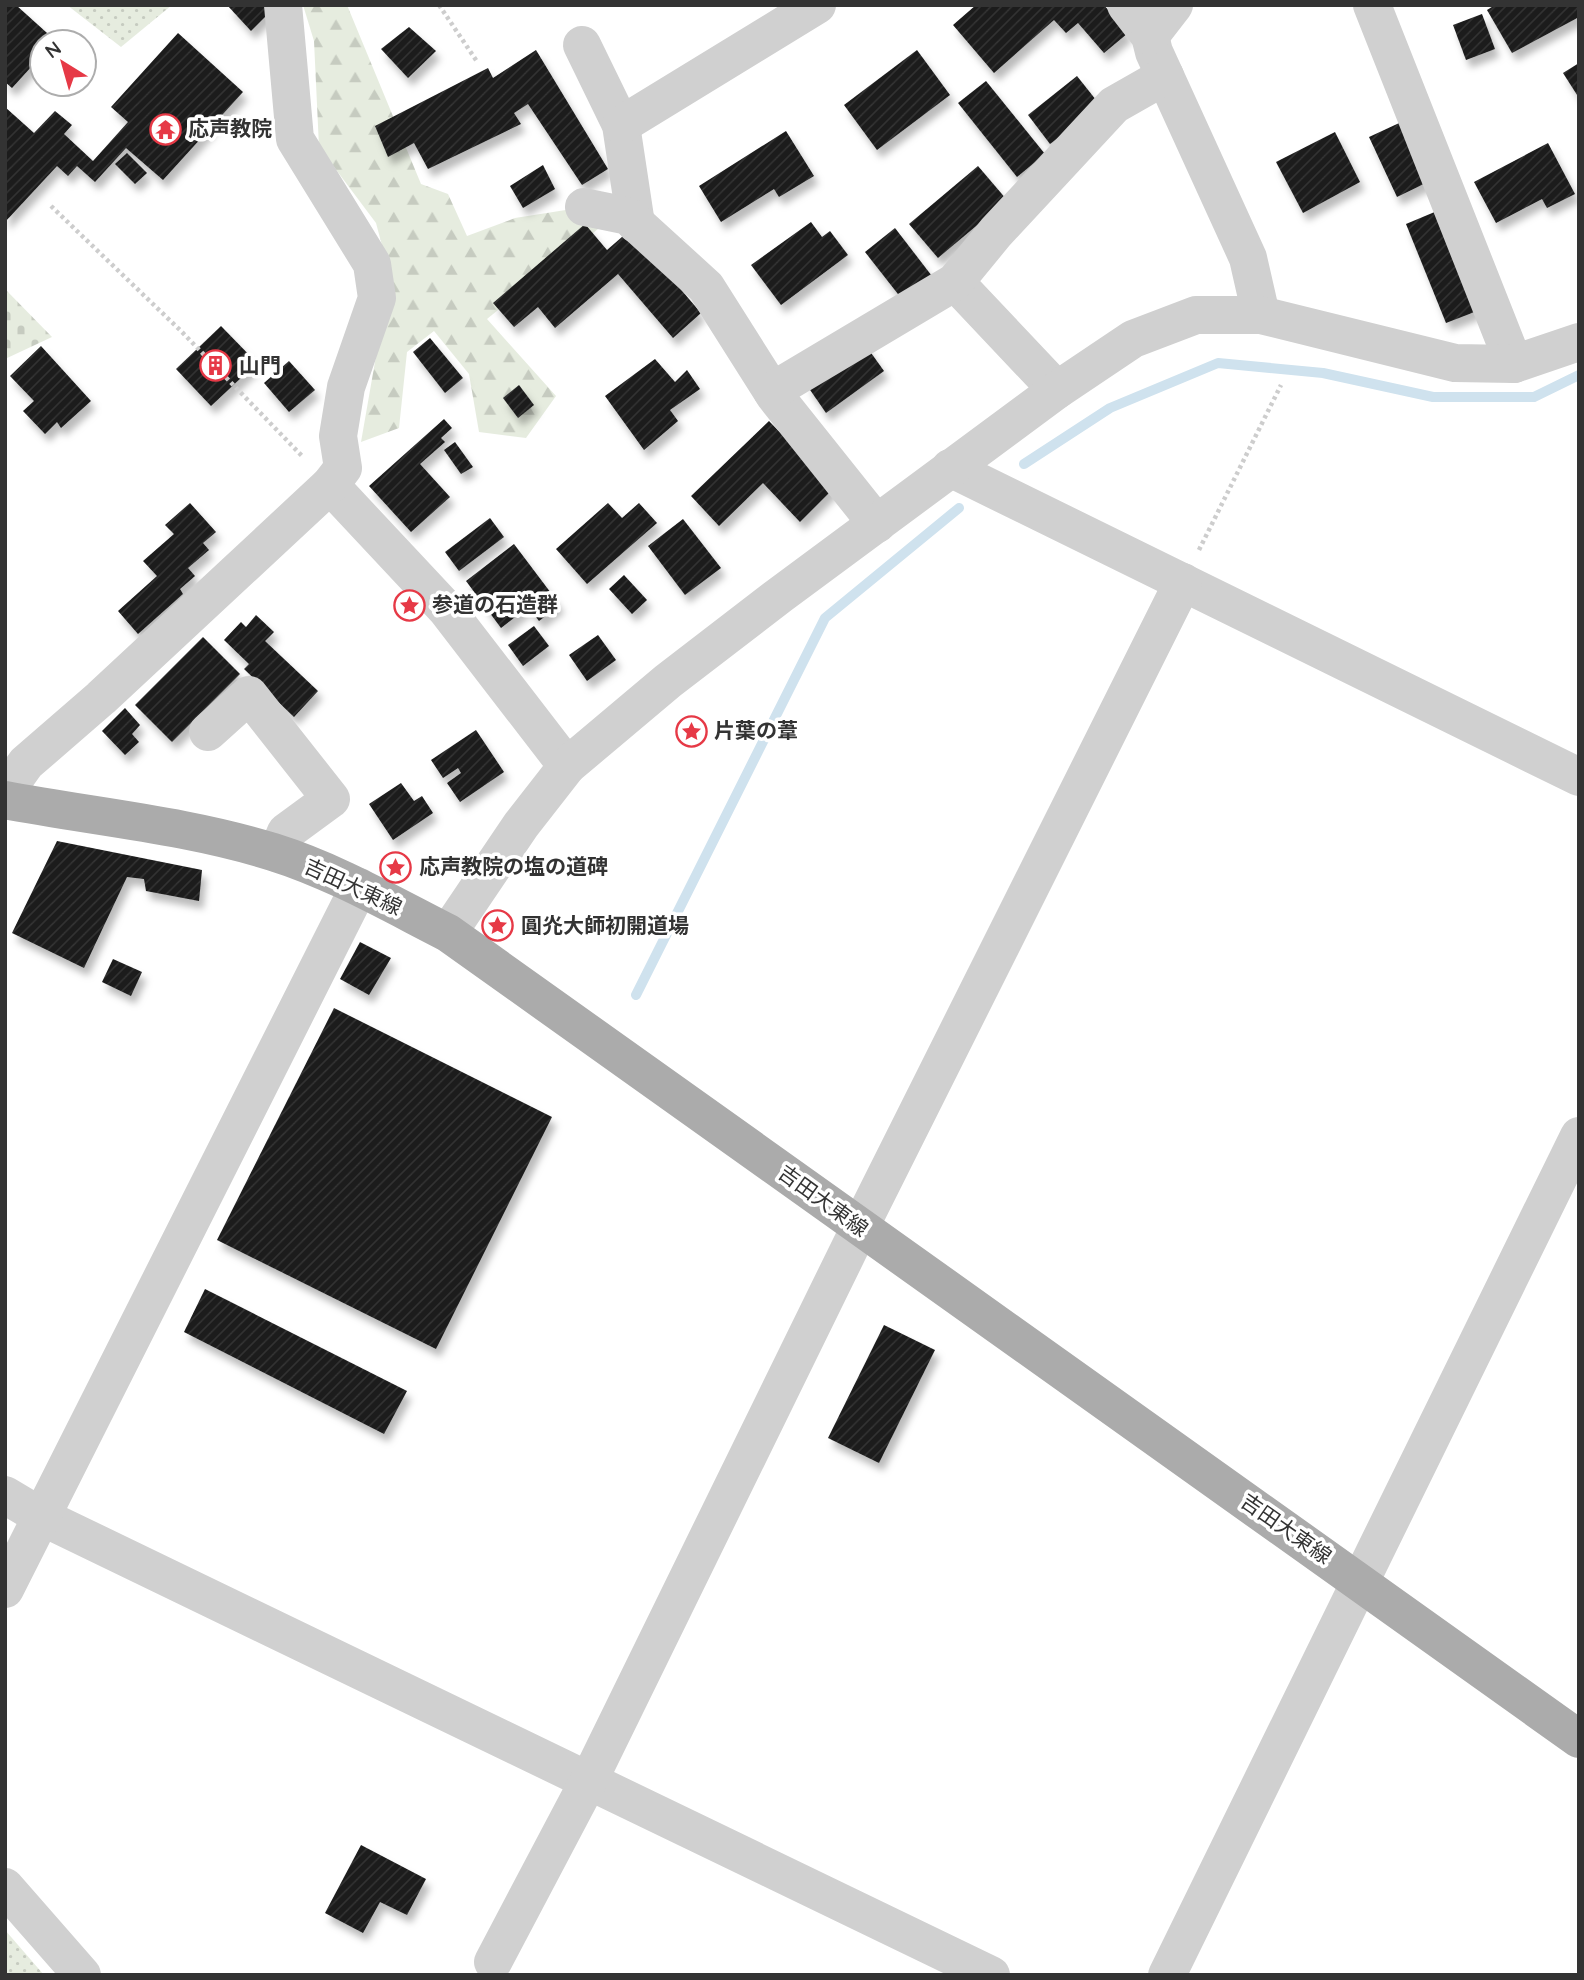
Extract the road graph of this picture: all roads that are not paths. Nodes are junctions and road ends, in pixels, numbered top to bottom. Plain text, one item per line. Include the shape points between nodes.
1 (283, 5) edge
2 (817, 5) edge
3 (1126, 5) edge
4 (1174, 5) edge
5 (1372, 5) edge
6 (1150, 36) junction
7 (582, 45) dead end
8 (1165, 76) junction
9 (621, 125) junction
10 (584, 206) dead end
11 (636, 224) junction
12 (955, 282) junction
13 (1261, 315) junction
14 (1579, 342) edge
15 (1514, 364) junction
16 (1057, 390) junction
17 (772, 391) junction
18 (950, 468) junction
19 (330, 485) junction
20 (877, 524) junction
21 (1183, 582) junction
22 (208, 732) dead end
23 (567, 766) junction
24 (1579, 777) edge
25 (8, 801) edge
26 (276, 853) junction
27 (359, 887) junction
28 (448, 933) junction
29 (1579, 1136) edge
30 (860, 1227) junction
31 (5, 1495) edge
32 (42, 1517) junction
33 (1362, 1583) junction
34 (5, 1589) edge
35 (1579, 1739) edge
36 (589, 1780) junction
37 (5, 1887) edge
38 (493, 1962) dead end
39 (82, 1975) edge
40 (991, 1975) edge
41 (1167, 1975) edge

1 - 19 street via 295,139 372,264 377,298 346,387 338,436 343,468
2 - 9 street
3 - 6 street
4 - 6 street
5 - 15 street
6 - 8 street
7 - 9 street
8 - 12 street via 1114,105
8 - 13 street via 1248,258
9 - 11 street
10 - 11 street via 628,216
11 - 17 street via 706,287
12 - 16 street
12 - 17 street
13 - 15 street via 1455,363
13 - 16 street via 1195,315 1133,339
14 - 15 street
16 - 18 street
17 - 20 street
18 - 20 street
18 - 21 street
19 - 23 street via 446,608
19 - 25 street via 26,763
20 - 23 street via 668,681
21 - 24 street
21 - 30 street
22 - 26 street via 249,695 331,799 286,832
23 - 28 street
25 - 26 main road, 吉田大東線 via 158,825
26 - 27 main road, 吉田大東線
27 - 28 main road, 吉田大東線
27 - 32 street
28 - 30 main road, 吉田大東線
29 - 33 street
30 - 33 main road, 吉田大東線
30 - 36 street
31 - 32 street
32 - 34 street
32 - 36 street
33 - 35 main road, 吉田大東線
33 - 41 street
36 - 38 street
36 - 40 street
37 - 39 street

